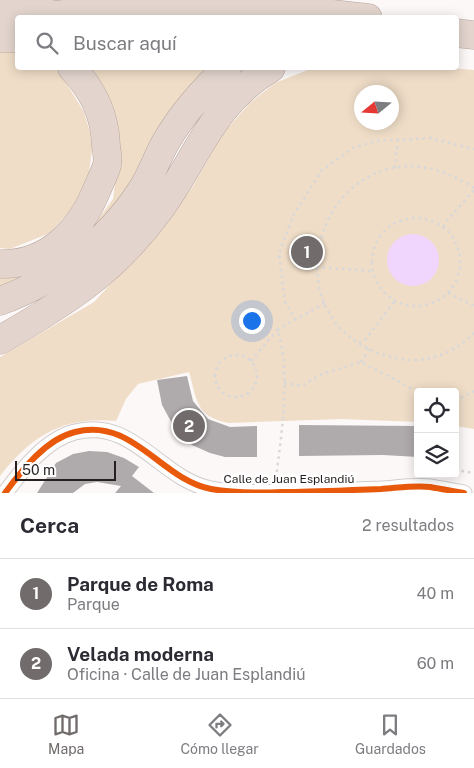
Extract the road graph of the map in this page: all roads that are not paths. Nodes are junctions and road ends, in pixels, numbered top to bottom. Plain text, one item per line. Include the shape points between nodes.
1 (0, 11) edge
2 (34, 15) edge
3 (57, 15) edge
4 (342, 15) edge
5 (15, 20) edge
6 (0, 22) edge
7 (459, 33) edge
8 (474, 35) edge
9 (0, 38) edge
10 (15, 38) edge
11 (74, 70) edge
12 (225, 70) edge
13 (267, 70) edge
14 (0, 264) edge
15 (0, 301) edge
16 (0, 340) edge
17 (275, 492) edge
18 (5, 493) edge
19 (464, 493) edge

1 - 2 highway
3 - 4 highway via 144,9 300,10
5 - 6 highway
7 - 8 highway
9 - 10 highway
11 - 14 highway via 86,83 100,108 107,165 89,211 59,246 17,264
12 - 15 highway via 199,94 167,140 142,191 114,226 86,253 52,278
13 - 16 highway via 229,100 161,208 130,247 105,272 74,295
17 - 18 street, Calle de Juan Esplandiú via 209,489 174,473 121,434 101,430 76,432 61,438 23,469
17 - 19 street, Calle de Juan Esplandiú via 428,487

